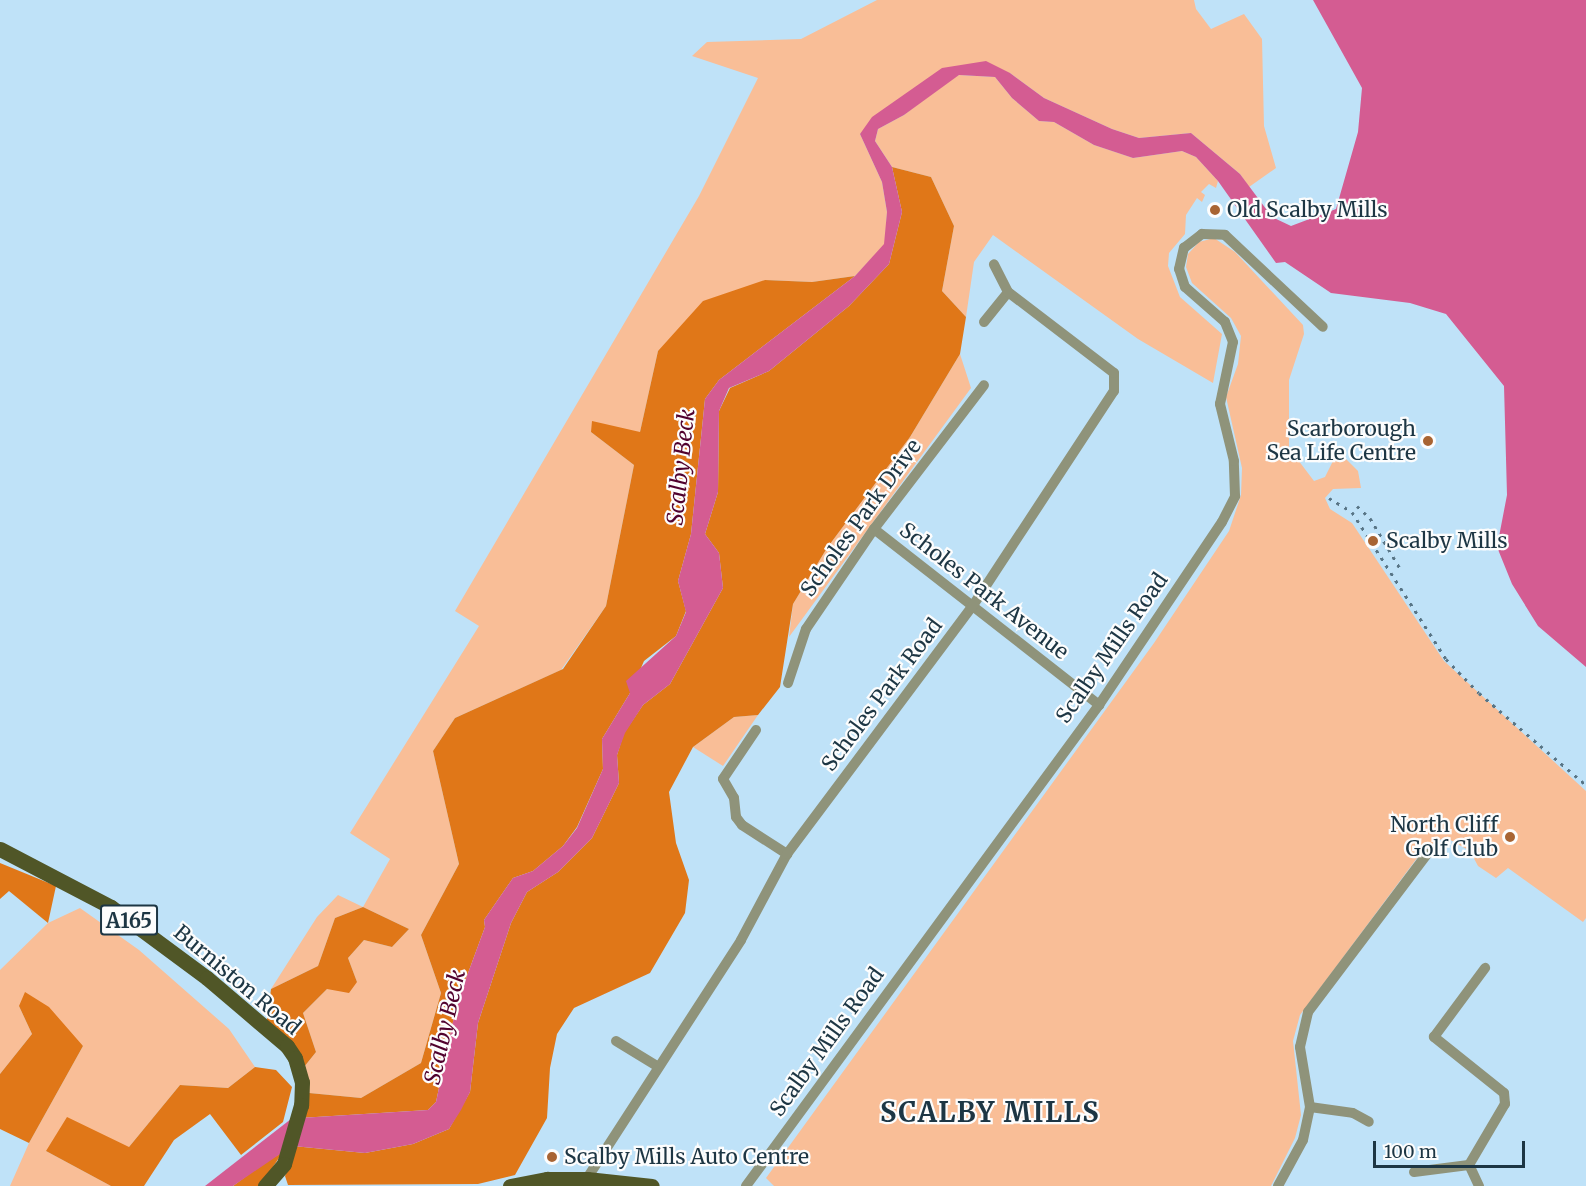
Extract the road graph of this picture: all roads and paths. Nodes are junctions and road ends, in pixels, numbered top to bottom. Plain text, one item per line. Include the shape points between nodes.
1 (994, 264) dead end
2 (1008, 292) junction
3 (984, 322) dead end
4 (1323, 327) dead end
5 (984, 385) dead end
6 (874, 529) junction
7 (972, 607) junction
8 (788, 683) dead end
9 (1099, 705) junction
10 (756, 729) dead end
11 (0, 849) edge
12 (787, 854) junction
13 (1427, 854) dead end
14 (1485, 968) dead end
15 (616, 1041) dead end
16 (657, 1066) junction
17 (1310, 1107) junction
18 (1369, 1122) dead end
19 (1469, 1165) junction
20 (1414, 1172) dead end
21 (585, 1182) edge
22 (265, 1186) edge
23 (510, 1186) edge
24 (652, 1186) edge
25 (746, 1186) edge
26 (1278, 1186) edge
27 (1479, 1186) edge

1 - 2 street, Scholes Park Road
2 - 3 street
2 - 7 street, Scholes Park Road via 1114,373 1114,391
4 - 9 street, Scalby Mills Road via 1225,235 1202,234 1184,248 1179,269 1185,287 1225,322 1233,342 1220,404 1234,460 1235,496 1222,522
5 - 6 street, Scholes Park Drive
6 - 7 street, Scholes Park Avenue
6 - 8 street, Scholes Park Drive via 806,629
7 - 9 street, Scholes Park Avenue
7 - 12 street, Scholes Park Road
9 - 25 street, Scalby Mills Road
10 - 12 street via 723,779 742,825
11 - 22 main road, Burniston Road / A165 via 111,907 227,994 295,1058 302,1082 301,1105 288,1153
12 - 16 street, Scholes Park Road via 741,940
13 - 17 street via 1308,1012 1300,1047
14 - 19 street via 1434,1037 1504,1093 1504,1104
15 - 16 street
16 - 21 street, Scholes Park Road
17 - 18 street via 1353,1113
17 - 26 street via 1303,1140
19 - 20 street
19 - 27 street
21 - 23 main road via 548,1179
21 - 24 main road

